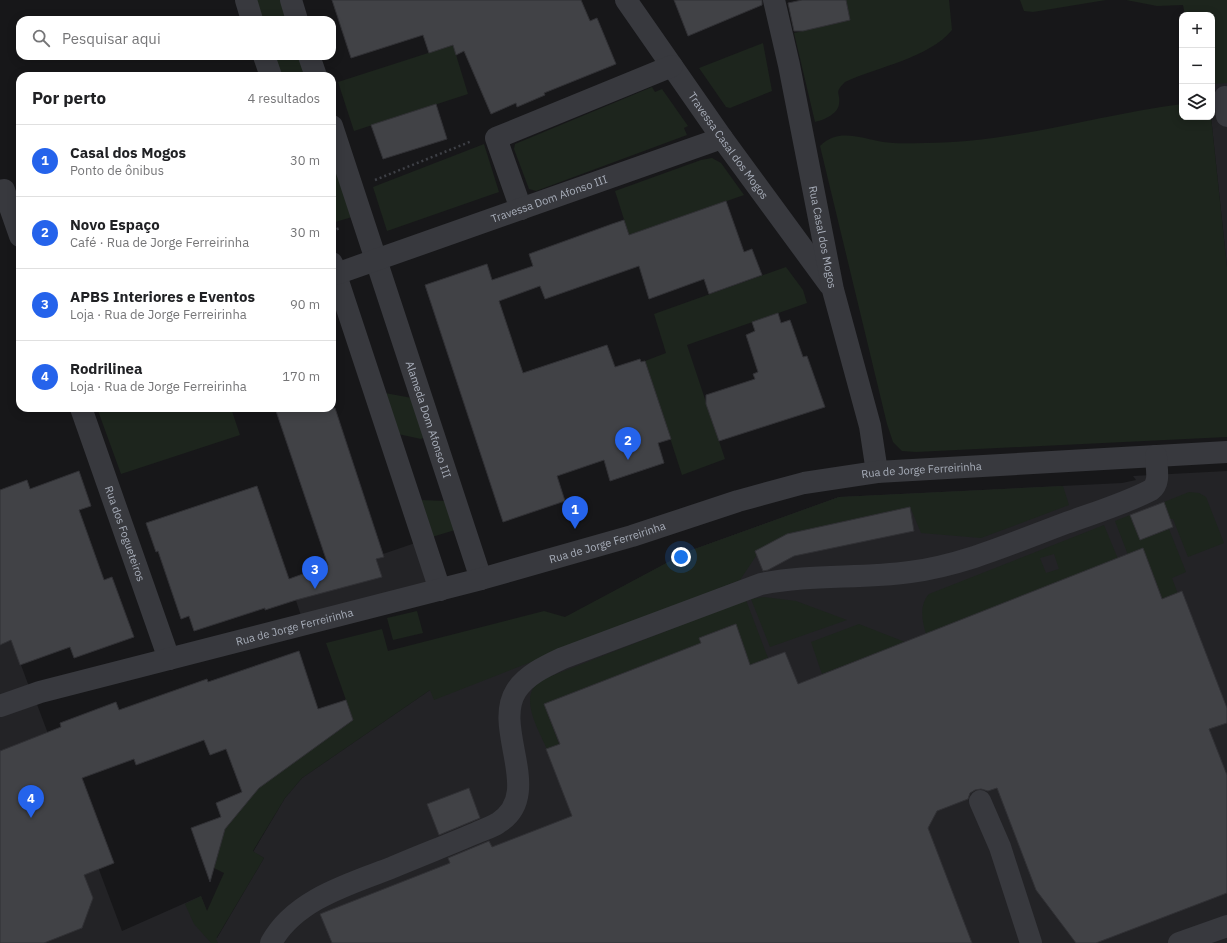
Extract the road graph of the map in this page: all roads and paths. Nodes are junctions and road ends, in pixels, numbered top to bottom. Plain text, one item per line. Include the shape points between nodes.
1 (246, 0) edge
2 (291, 0) edge
3 (626, 0) edge
4 (774, 0) edge
5 (251, 16) edge
6 (296, 16) edge
7 (265, 60) edge
8 (310, 60) edge
9 (672, 66) junction
10 (270, 72) edge
11 (315, 72) edge
12 (336, 138) edge
13 (722, 138) junction
14 (474, 140) dead end
15 (371, 182) dead end
16 (4, 190) dead end
17 (521, 209) junction
18 (16, 224) edge
19 (376, 260) junction
20 (336, 268) edge
21 (336, 274) edge
22 (833, 290) junction
23 (82, 412) edge
24 (1227, 452) edge
25 (1156, 456) junction
26 (877, 472) junction
27 (480, 579) junction
28 (440, 590) junction
29 (169, 659) junction
30 (0, 706) edge
31 (980, 801) dead end
32 (1227, 926) edge
33 (272, 943) edge
34 (1031, 943) edge
35 (1179, 943) edge

1 - 5 street
2 - 6 street
3 - 9 street, Travessa Casal dos Mogos
4 - 22 street, Rua Casal dos Mogos
7 - 10 street
8 - 11 street
9 - 13 street, Travessa Casal dos Mogos
9 - 17 street via 496,138
12 - 19 street, Alameda Dom Afonso III
13 - 17 street, Travessa Dom Afonso III
13 - 22 street, Travessa Casal dos Mogos
14 - 15 path
16 - 18 street
17 - 19 street, Travessa Dom Afonso III
19 - 20 street
19 - 27 street, Alameda Dom Afonso III
21 - 28 street
22 - 26 street, Rua Casal dos Mogos via 870,426
23 - 29 street, Rua dos Fogueteiros
24 - 25 street, Rua de Jorge Ferreirinha
25 - 26 street, Rua de Jorge Ferreirinha
25 - 33 street via 1157,481 1151,490 988,552 943,567 910,572 783,580 762,584 545,667 529,677 516,691 510,708 518,792 515,805 507,816 476,833 315,900 277,933
26 - 27 street, Rua de Jorge Ferreirinha via 804,483 763,494 579,552
27 - 28 street, Rua de Jorge Ferreirinha
28 - 29 street, Rua de Jorge Ferreirinha
29 - 30 street, Rua de Jorge Ferreirinha via 40,692
31 - 34 street via 1000,847
32 - 35 street

